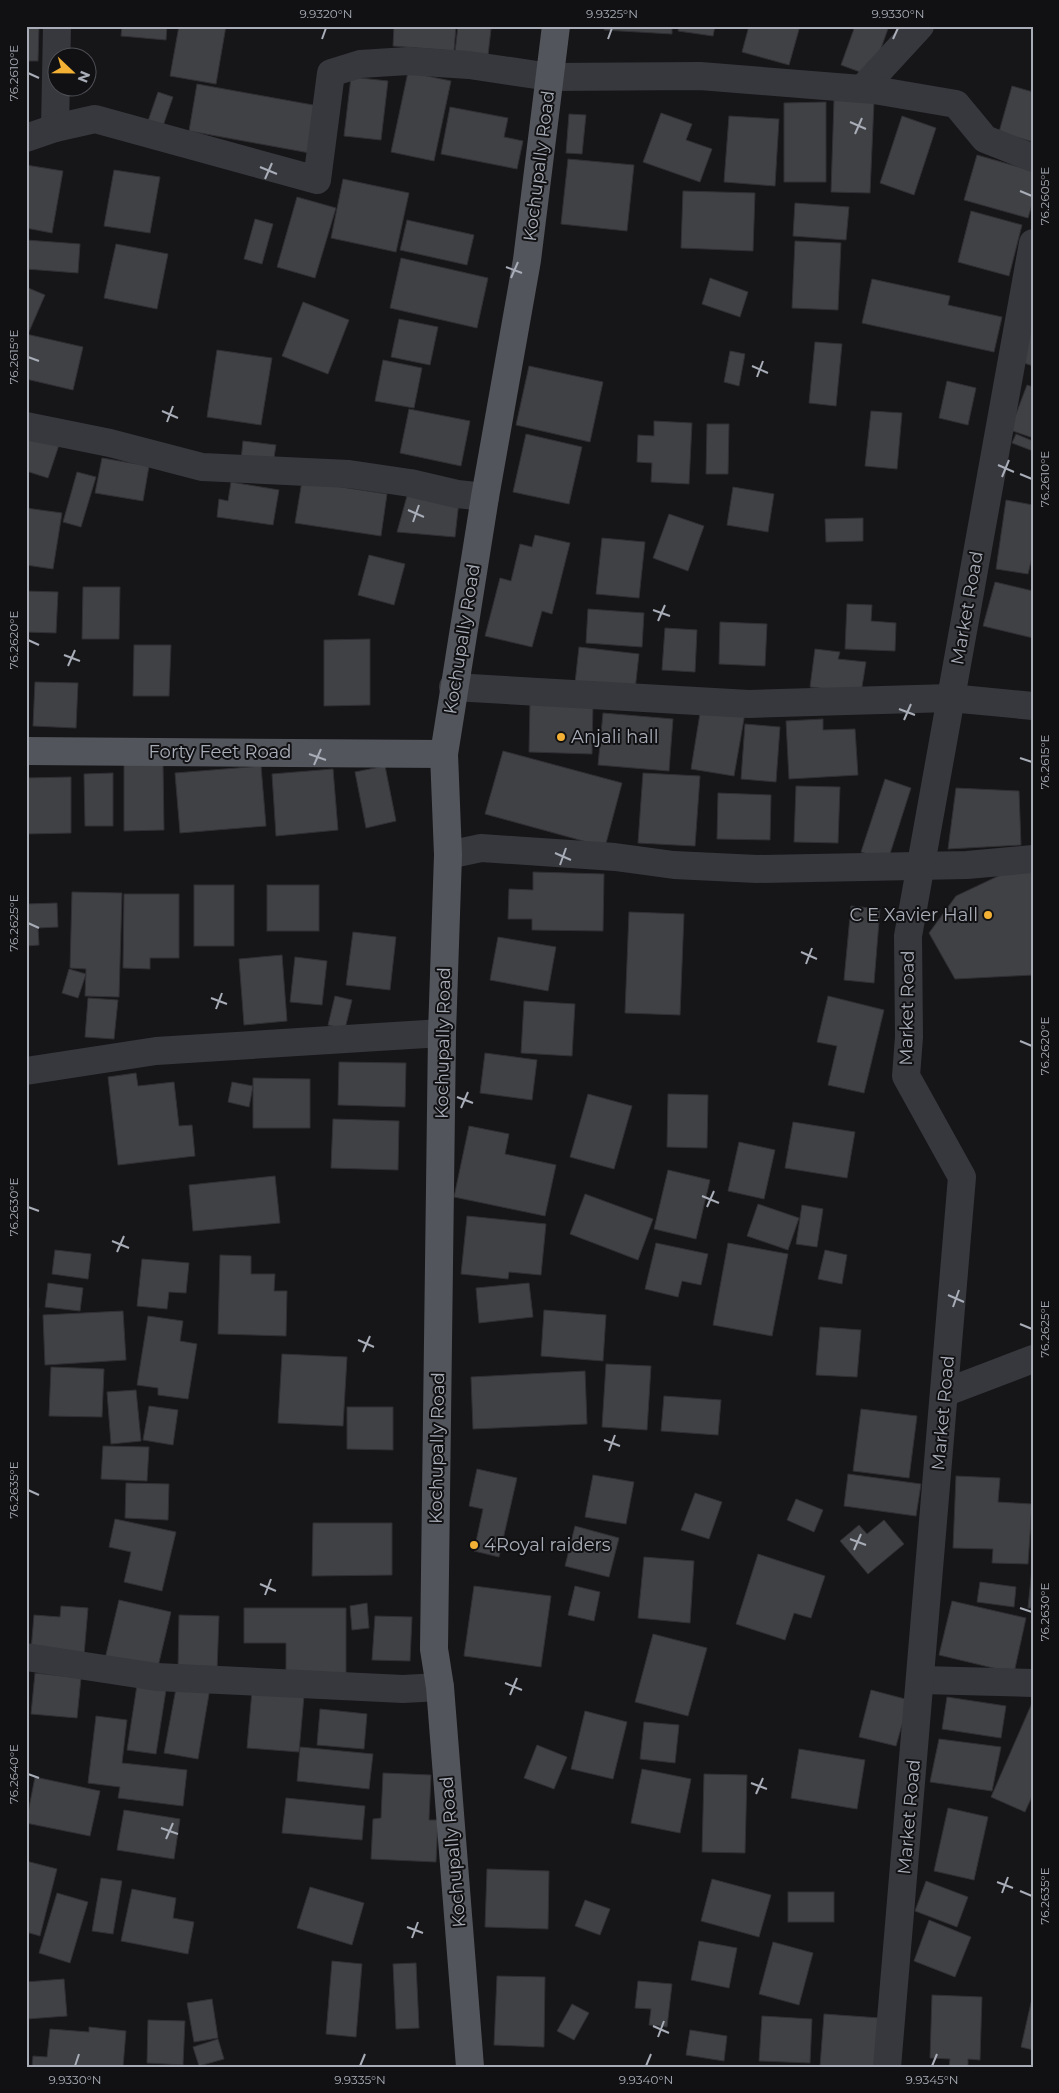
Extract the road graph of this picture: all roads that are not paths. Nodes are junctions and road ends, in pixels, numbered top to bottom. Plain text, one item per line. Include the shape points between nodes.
1 (57, 26) edge
2 (556, 26) edge
3 (920, 26) edge
4 (550, 78) junction
5 (862, 89) junction
6 (55, 128) junction
7 (26, 138) edge
8 (1033, 158) edge
9 (1033, 243) edge
10 (26, 426) edge
11 (485, 497) junction
12 (453, 687) junction
13 (950, 698) junction
14 (1033, 706) edge
15 (26, 751) edge
16 (444, 754) junction
17 (448, 855) junction
18 (1033, 858) edge
19 (920, 865) junction
20 (442, 1033) junction
21 (26, 1071) edge
22 (1033, 1359) edge
23 (944, 1393) junction
24 (26, 1656) edge
25 (921, 1680) junction
26 (1033, 1683) edge
27 (440, 1687) junction
28 (470, 2067) edge
29 (887, 2067) edge

1 - 6 street
2 - 4 main road, Kochupally Road
3 - 5 street
4 - 5 street via 700,76
4 - 6 street via 408,61 360,64 331,74 317,180 95,119
4 - 11 main road, Kochupally Road via 527,260
5 - 8 street via 956,104 985,139
6 - 7 street
9 - 13 street, Market Road
10 - 11 street via 110,443 202,467 349,474
11 - 12 main road, Kochupally Road
12 - 13 street via 749,704
12 - 16 main road, Kochupally Road
13 - 14 street
13 - 19 street, Market Road
15 - 16 main road, Forty Feet Road
16 - 17 main road, Kochupally Road
17 - 19 street via 481,848 615,857 674,865 757,868
17 - 20 main road, Kochupally Road
18 - 19 street
19 - 23 street, Market Road via 908,936 906,1076 962,1177
20 - 21 street via 156,1051
20 - 27 main road, Kochupally Road via 434,1649
22 - 23 street
23 - 25 street, Market Road
24 - 27 street via 157,1677 403,1689
25 - 26 street
25 - 29 street, Market Road
27 - 28 main road, Kochupally Road

